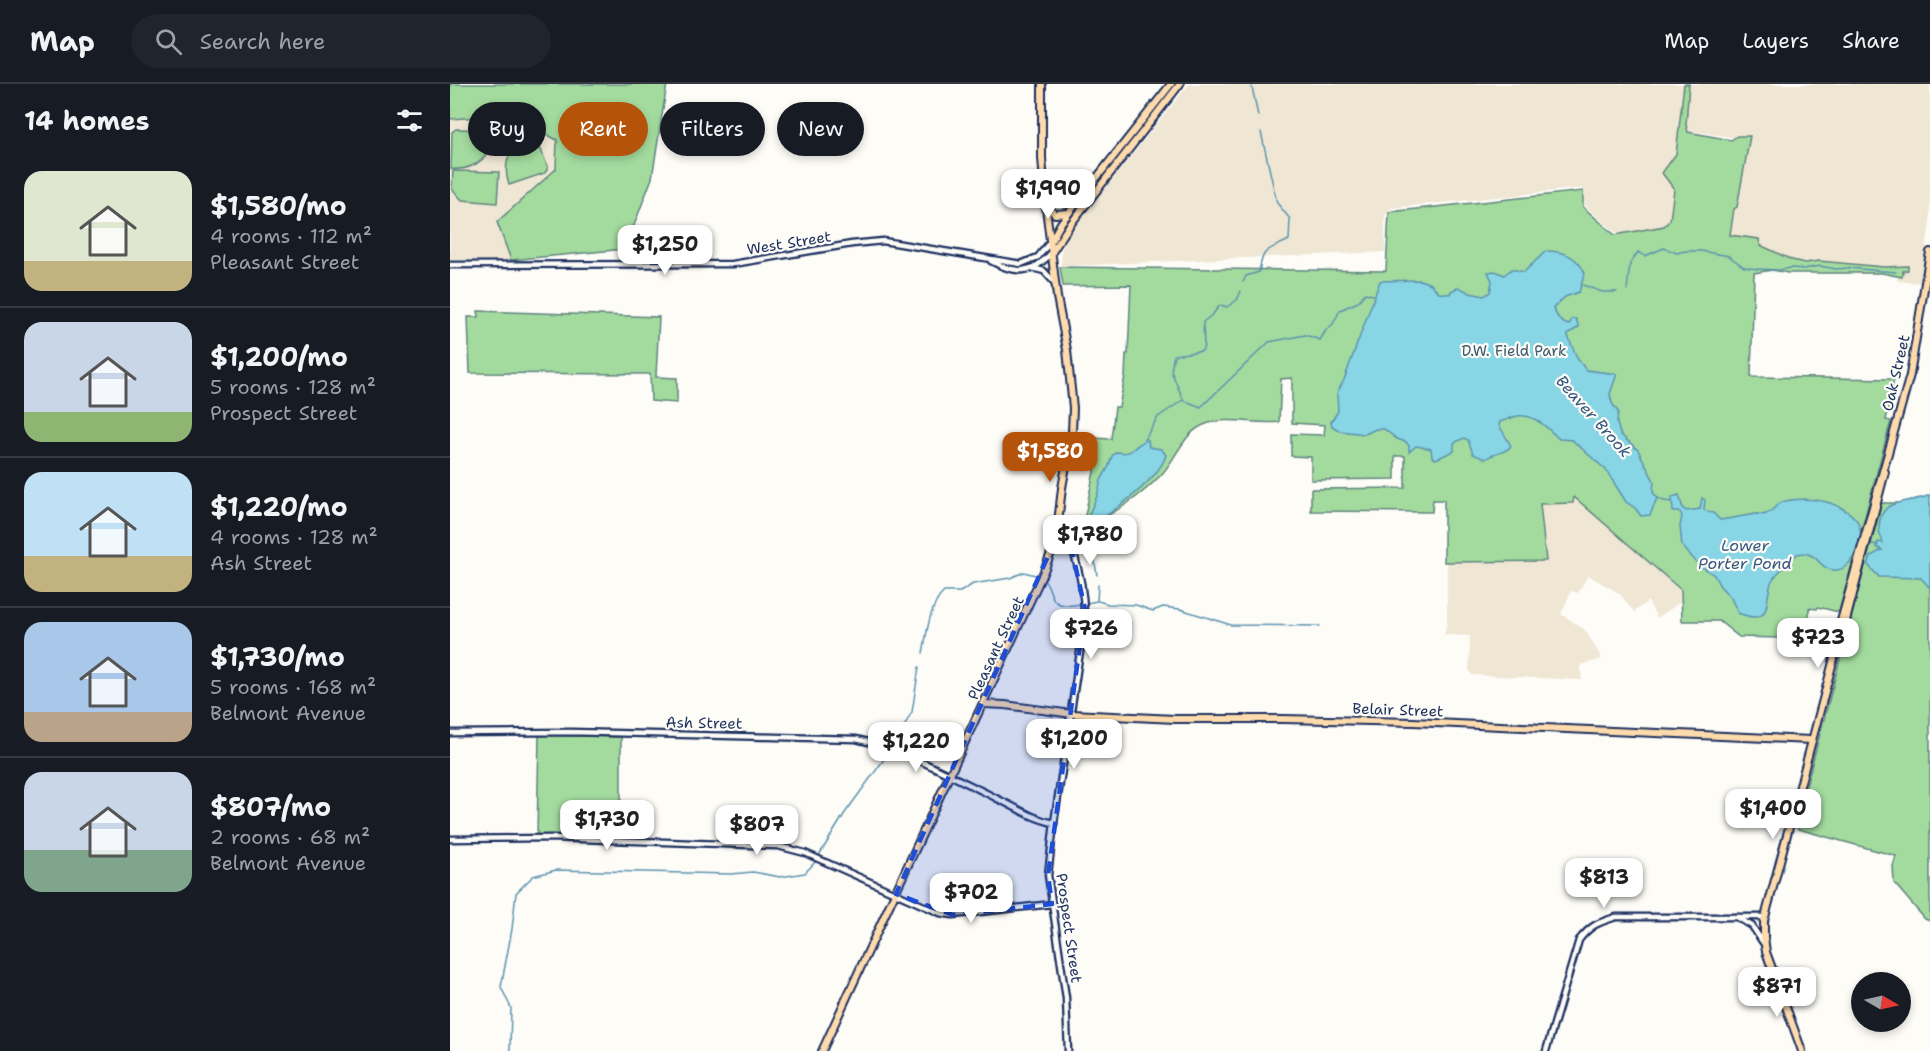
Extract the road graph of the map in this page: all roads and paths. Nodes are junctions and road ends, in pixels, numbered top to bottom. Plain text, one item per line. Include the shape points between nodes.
1 (1042, 84) edge
2 (1171, 84) edge
3 (1180, 84) edge
4 (1046, 206) junction
5 (1068, 213) junction
6 (1050, 242) junction
7 (1052, 252) junction
8 (1930, 252) edge
9 (986, 258) junction
10 (450, 265) edge
11 (1032, 268) junction
12 (1056, 283) junction
13 (1058, 534) junction
14 (983, 704) junction
15 (1072, 714) junction
16 (450, 733) edge
17 (1812, 740) junction
18 (949, 776) junction
19 (1054, 823) junction
20 (450, 839) edge
21 (896, 894) junction
22 (1052, 904) junction
23 (1731, 916) junction
24 (1764, 917) junction
25 (1765, 945) junction
26 (822, 1051) edge
27 (1068, 1051) edge
28 (1546, 1051) edge
29 (1802, 1051) edge

1 - 4 main road, Pleasant Street
2 - 5 main road
3 - 7 main road
4 - 5 main road via 1055,214
4 - 6 main road, Pleasant Street
5 - 6 main road
6 - 7 main road, Pleasant Street
6 - 9 street, West Street via 1038,257 1025,263
7 - 11 street
7 - 12 main road, Pleasant Street
8 - 17 main road, Oak Street via 1914,355
9 - 10 street, West Street via 883,241 734,264
9 - 11 street, West Street via 1011,270
11 - 12 street via 1044,271
12 - 13 main road, Pleasant Street via 1073,408
13 - 14 main road, Pleasant Street
13 - 15 street, Prospect Street via 1069,537 1085,604
14 - 15 main road, Belair Street
14 - 18 main road, Pleasant Street
15 - 17 main road, Belair Street via 1413,722
15 - 19 street, Prospect Street
16 - 18 street, Ash Street via 856,739 891,749
17 - 24 main road, Oak Street
18 - 19 street, Ash Street
18 - 21 main road, Pleasant Street
19 - 22 street, Prospect Street via 1048,875
20 - 21 street via 552,838 778,846 805,853
21 - 22 street via 954,915
21 - 26 main road, Pleasant Street
22 - 27 street, Prospect Street via 1066,998
23 - 24 street
23 - 25 street via 1752,926
23 - 28 street via 1616,917 1588,929 1579,940
24 - 25 main road, Oak Street
25 - 29 main road, Oak Street

